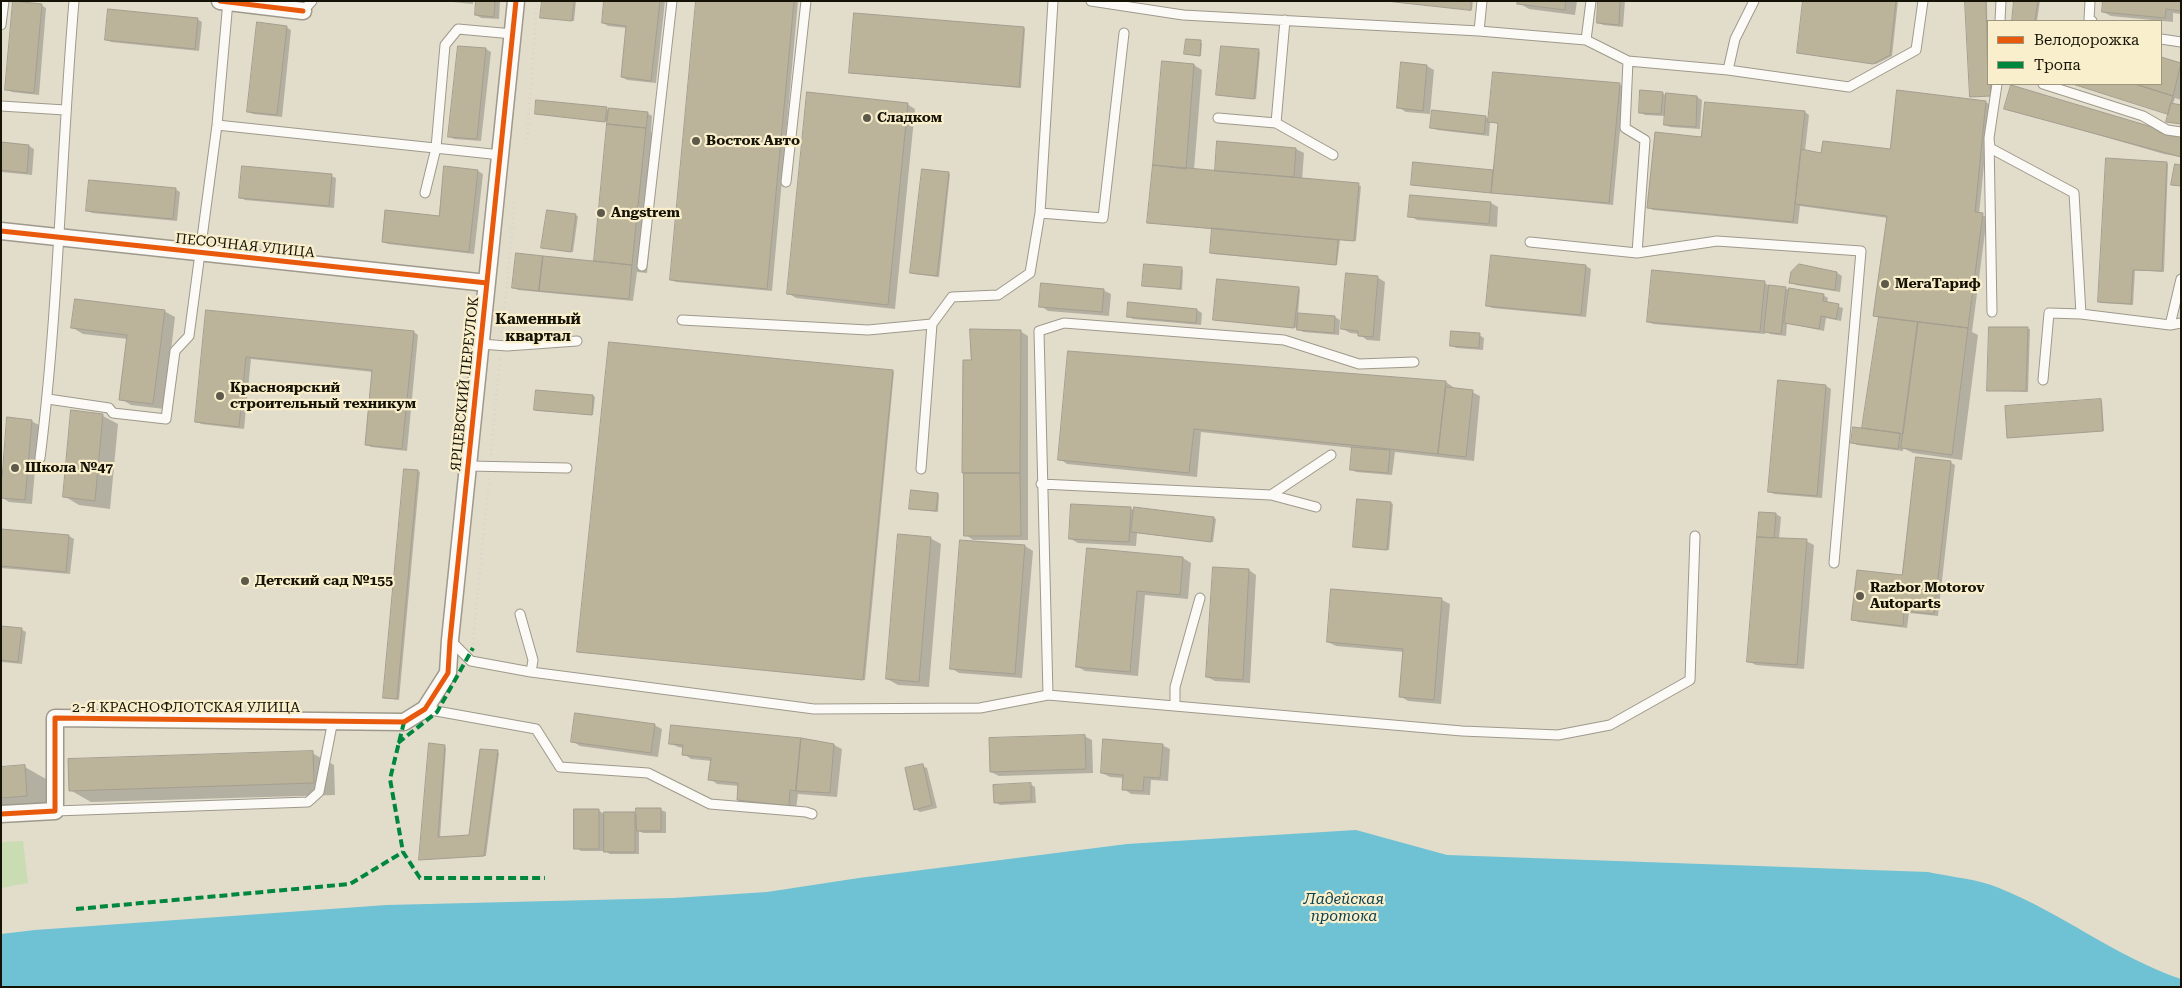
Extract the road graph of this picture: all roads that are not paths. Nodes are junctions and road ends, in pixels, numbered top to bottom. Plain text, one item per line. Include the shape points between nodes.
1 (4, 1) edge
2 (74, 1) edge
3 (516, 1) edge
4 (672, 1) edge
5 (806, 1) edge
6 (1053, 1) edge
7 (1091, 1) edge
8 (1482, 1) edge
9 (1591, 1) edge
10 (1754, 1) edge
11 (1923, 1) edge
12 (2001, 1) edge
13 (2090, 1) edge
14 (225, 2) edge
15 (307, 6) edge
16 (1285, 20) junction
17 (2000, 20) edge
18 (2090, 20) edge
19 (1, 25) edge
20 (1479, 30) junction
21 (1124, 33) dead end
22 (513, 34) junction
23 (2162, 39) edge
24 (1586, 40) junction
25 (2181, 42) edge
26 (1628, 60) junction
27 (1728, 70) junction
28 (1997, 85) edge
29 (2046, 85) edge
30 (1, 106) edge
31 (65, 110) junction
32 (1218, 118) dead end
33 (1276, 123) junction
34 (217, 125) junction
35 (2181, 132) edge
36 (436, 148) junction
37 (1990, 148) junction
38 (500, 155) junction
39 (1333, 156) dead end
40 (786, 182) dead end
41 (425, 193) dead end
42 (1040, 213) junction
43 (1, 231) edge
44 (58, 237) junction
45 (1530, 242) dead end
46 (200, 252) junction
47 (1637, 254) junction
48 (642, 266) dead end
49 (2181, 279) edge
50 (487, 283) junction
51 (1992, 312) dead end
52 (2082, 314) junction
53 (682, 320) dead end
54 (2181, 323) edge
55 (932, 324) junction
56 (2170, 325) junction
57 (577, 341) dead end
58 (481, 344) junction
59 (1414, 362) dead end
60 (2043, 380) dead end
61 (48, 399) junction
62 (1331, 455) dead end
63 (40, 458) dead end
64 (468, 466) junction
65 (567, 468) dead end
66 (921, 469) dead end
67 (1041, 484) junction
68 (1271, 495) junction
69 (1316, 507) dead end
70 (1695, 536) dead end
71 (1834, 562) dead end
72 (1200, 598) dead end
73 (520, 614) dead end
74 (450, 640) junction
75 (531, 672) junction
76 (1048, 695) junction
77 (1175, 706) junction
78 (425, 708) junction
79 (333, 720) junction
80 (404, 722) joint
81 (55, 812) junction
82 (1, 814) edge
83 (812, 814) dead end

1 - 19 lane
2 - 31 lane
3 - 22 street, ЯРЦЕВСКИЙ ПЕРЕУЛОК
4 - 48 lane
5 - 40 lane
6 - 42 lane
7 - 16 lane via 1183,15
8 - 20 lane
9 - 24 lane
10 - 27 lane via 1734,39
11 - 27 lane via 1916,50 1849,87
12 - 17 lane
13 - 18 lane
14 - 15 street
14 - 34 lane
16 - 20 lane
16 - 33 lane
20 - 24 lane
21 - 42 lane via 1103,218
22 - 36 lane via 458,29 445,45
22 - 38 street, ЯРЦЕВСКИЙ ПЕРЕУЛОК
23 - 25 lane
24 - 26 lane
26 - 27 lane
26 - 47 lane via 1625,128 1645,140
28 - 37 lane
29 - 35 lane via 2143,116 2167,130
30 - 31 lane
31 - 44 lane
32 - 33 lane
33 - 39 lane
34 - 36 lane
34 - 46 lane
36 - 38 lane
36 - 41 lane
37 - 51 lane
37 - 52 lane via 2074,193
38 - 50 street, ЯРЦЕВСКИЙ ПЕРЕУЛОК
42 - 55 lane via 1030,273 998,296 952,296
43 - 44 street, ПЕСОЧНАЯ УЛИЦА
44 - 46 street, ПЕСОЧНАЯ УЛИЦА
44 - 61 lane
45 - 47 lane
46 - 50 street, ПЕСОЧНАЯ УЛИЦА
46 - 61 lane via 189,336 175,350 166,419 113,413 110,408
47 - 71 lane via 1717,241 1861,250
49 - 56 lane
50 - 58 street, ЯРЦЕВСКИЙ ПЕРЕУЛОК
52 - 56 lane
52 - 60 lane via 2049,313
53 - 55 lane via 868,330
54 - 56 lane
55 - 66 lane
57 - 58 lane via 501,346
58 - 64 street, ЯРЦЕВСКИЙ ПЕРЕУЛОК
59 - 67 lane via 1359,364 1284,340 1064,323 1039,331
61 - 63 lane
62 - 68 lane
64 - 65 lane
64 - 74 street, ЯРЦЕВСКИЙ ПЕРЕУЛОК
67 - 68 lane
67 - 76 lane
68 - 69 lane
70 - 77 lane via 1690,680 1610,725 1558,735 1462,731
72 - 77 lane via 1175,687
73 - 75 lane via 533,660
74 - 75 lane via 471,661
74 - 78 street, ЯРЦЕВСКИЙ ПЕРЕУЛОК via 448,673
75 - 76 lane via 814,709 980,708
76 - 77 lane
78 - 80 street, ЯРЦЕВСКИЙ ПЕРЕУЛОК
78 - 83 lane via 536,729 560,767 648,773 710,804
79 - 80 street, 2-Я КРАСНОФЛОТСКАЯ УЛИЦА
79 - 81 lane via 319,792 308,802
79 - 81 street, 2-Я КРАСНОФЛОТСКАЯ УЛИЦА via 55,718
81 - 82 street

